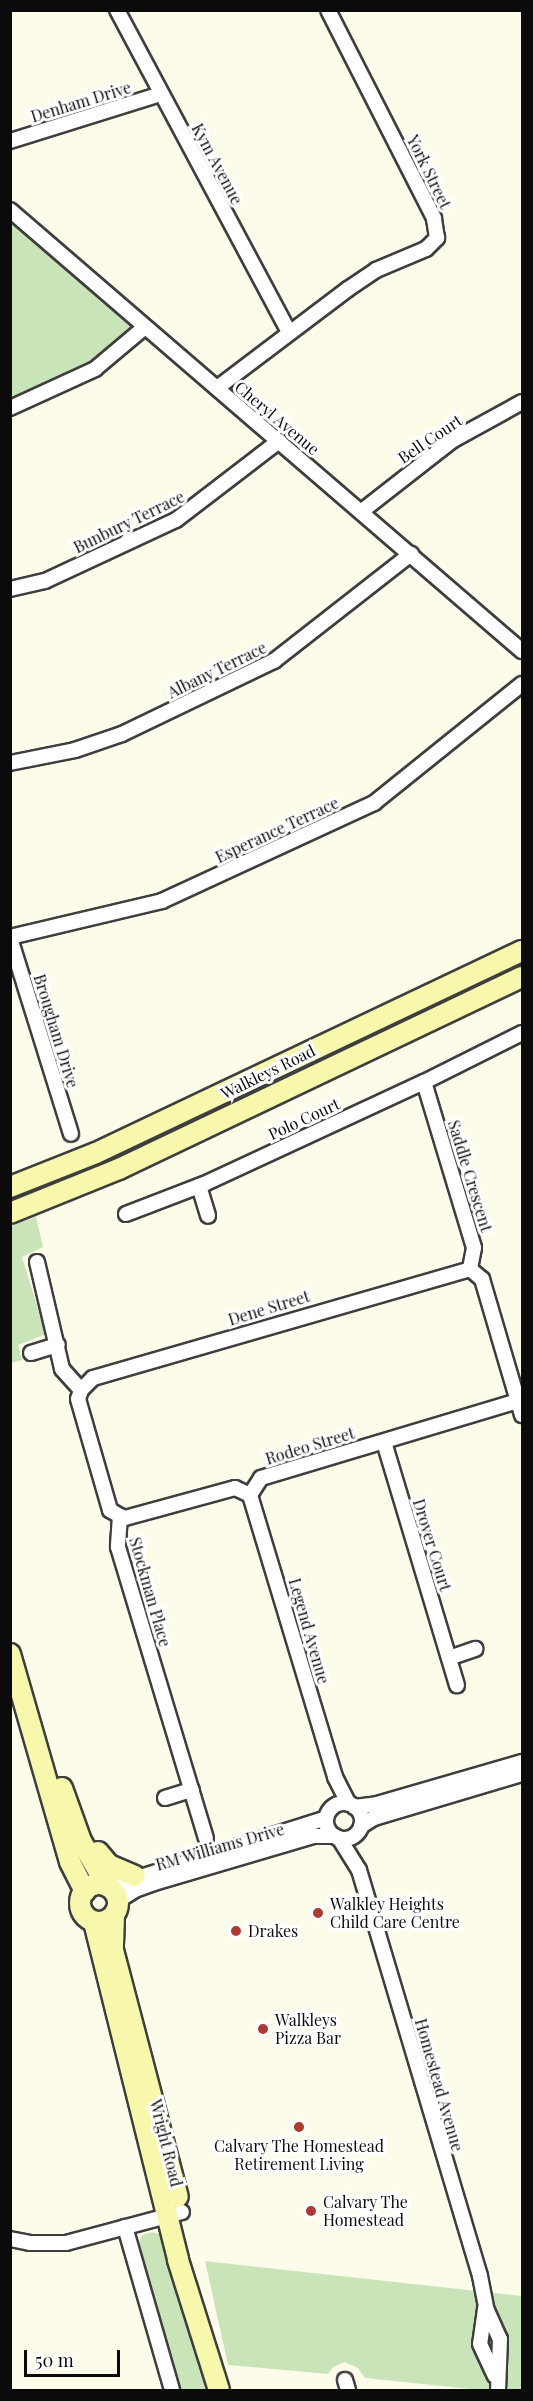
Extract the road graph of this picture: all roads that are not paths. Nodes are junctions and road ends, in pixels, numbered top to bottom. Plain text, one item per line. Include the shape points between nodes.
1 (117, 10) edge
2 (328, 10) edge
3 (161, 94) junction
4 (10, 141) edge
5 (10, 210) edge
6 (145, 327) junction
7 (289, 332) junction
8 (217, 388) junction
9 (522, 402) edge
10 (10, 408) edge
11 (279, 441) junction
12 (362, 511) junction
13 (411, 554) junction
14 (10, 589) edge
15 (522, 651) edge
16 (522, 684) edge
17 (10, 763) edge
18 (10, 937) edge
19 (522, 951) edge
20 (522, 977) edge
21 (522, 1033) edge
22 (424, 1082) junction
23 (71, 1134) dead end
24 (199, 1186) junction
25 (10, 1187) edge
26 (10, 1213) edge
27 (126, 1214) dead end
28 (208, 1216) dead end
29 (37, 1262) dead end
30 (470, 1269) junction
31 (58, 1345) junction
32 (31, 1353) dead end
33 (81, 1390) junction
34 (518, 1401) junction
35 (522, 1415) edge
36 (384, 1442) junction
37 (250, 1495) junction
38 (120, 1516) junction
39 (475, 1649) dead end
40 (10, 1654) edge
41 (449, 1658) junction
42 (457, 1685) dead end
43 (26, 1706) junction
44 (522, 1762) edge
45 (522, 1774) edge
46 (58, 1776) junction
47 (334, 1777) junction
48 (192, 1790) junction
49 (165, 1798) dead end
50 (352, 1805) junction
51 (329, 1813) junction
52 (359, 1830) junction
53 (337, 1837) junction
54 (206, 1838) dead end
55 (359, 1870) junction
56 (135, 1876) junction
57 (85, 1891) junction
58 (112, 1898) junction
59 (94, 1922) junction
60 (176, 2213) junction
61 (124, 2227) junction
62 (10, 2239) edge
63 (486, 2308) junction
64 (216, 2382) edge
65 (497, 2387) edge
66 (172, 2391) edge

1 - 3 street, Kym Avenue
2 - 7 street, York Street via 438,231 432,246 376,270
3 - 4 street, Denham Drive
3 - 7 street, Kym Avenue
5 - 6 street, Cheryl Avenue
6 - 8 street, Cheryl Avenue
6 - 10 street via 95,369
7 - 8 street, York Street
8 - 11 street, Cheryl Avenue
9 - 12 street, Bell Court via 446,445
11 - 12 street, Cheryl Avenue
11 - 14 street, Bunbury Terrace via 176,520 45,581
12 - 13 street, Cheryl Avenue
13 - 15 street, Cheryl Avenue
13 - 17 street, Albany Terrace via 274,661 113,737 75,750
16 - 18 street, Esperance Terrace via 374,803 162,901
18 - 23 street, Brougham Drive
19 - 25 main road, Walkleys Road via 96,1153
20 - 26 main road, Walkleys Road via 120,1169
21 - 22 street
22 - 24 street, Polo Court
22 - 30 street, Saddle Crescent via 474,1248
24 - 27 street, Polo Court
24 - 28 street
29 - 31 street
30 - 33 street, Dene Street via 93,1378
30 - 34 street via 482,1279
31 - 32 street
31 - 33 street via 62,1369
33 - 38 street via 78,1399 110,1510
34 - 35 street
34 - 36 street, Rodeo Street
36 - 37 street, Rodeo Street via 261,1478
36 - 41 street, Drover Court
37 - 38 street via 235,1488 125,1518
37 - 47 street, Legend Avenue
38 - 48 street, Stockman Place via 118,1547
39 - 41 street
40 - 43 main road
41 - 42 street, Drover Court
43 - 46 main road
43 - 57 main road via 70,1862
44 - 50 street via 377,1804
45 - 52 street via 374,1818
46 - 56 main road via 105,1861
46 - 58 main road via 81,1841
47 - 50 street, Legend Avenue
47 - 51 street, Legend Avenue
48 - 49 street
48 - 54 street, Stockman Place
50 - 51 street
50 - 52 street via 361,1816
51 - 53 street via 328,1829
51 - 56 street, RM Williams Drive
52 - 53 street
52 - 55 street, Homestead Avenue
53 - 55 street, Homestead Avenue
53 - 58 street, RM Williams Drive via 314,1836
55 - 63 street, Homestead Avenue via 480,2276
56 - 58 street, RM Williams Drive
57 - 58 main road via 98,1884
57 - 59 main road via 82,1911
58 - 59 main road via 107,1921
58 - 60 main road, Wright Road via 113,1950 168,2150
59 - 60 main road, Wright Road
60 - 61 street
60 - 64 main road, Wright Road via 178,2260
61 - 62 street via 66,2243
61 - 66 street
63 - 65 street, Homestead Avenue via 501,2343
63 - 65 street, Homestead Avenue via 480,2344

